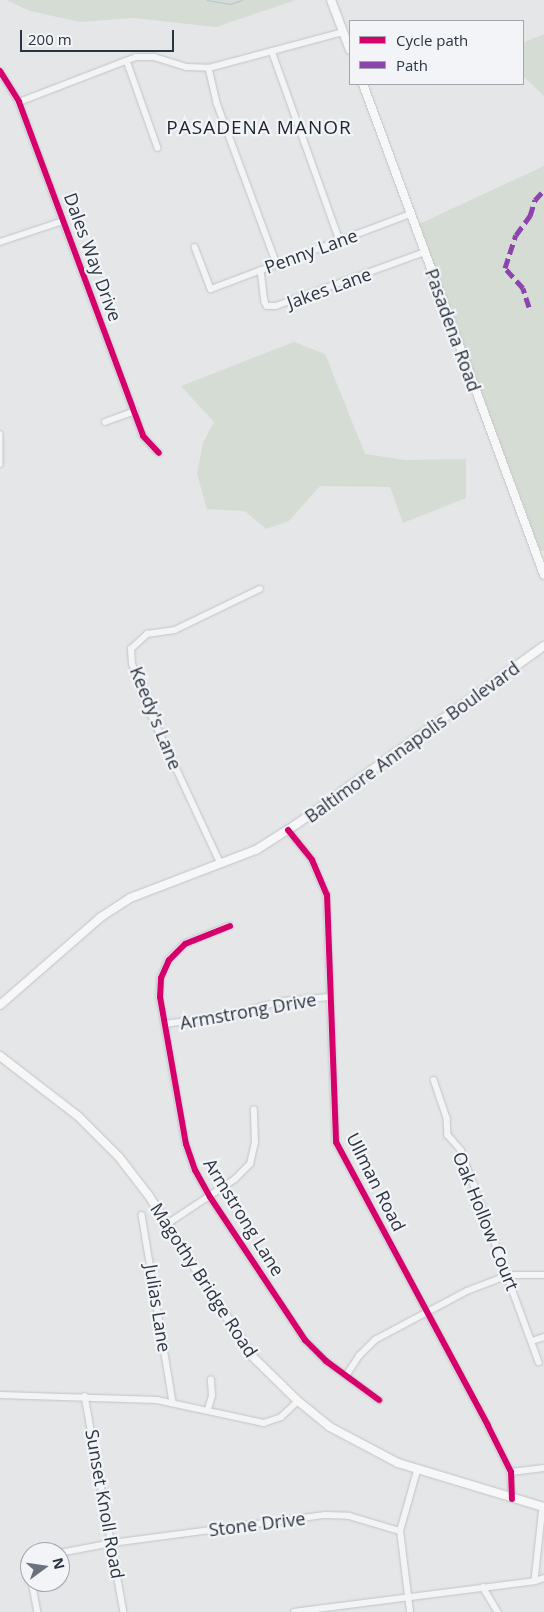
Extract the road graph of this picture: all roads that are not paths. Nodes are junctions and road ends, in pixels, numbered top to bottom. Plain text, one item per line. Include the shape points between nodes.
1 (331, 0) edge
2 (343, 32) junction
3 (349, 47) edge
4 (272, 51) junction
5 (127, 61) junction
6 (209, 68) junction
7 (0, 71) edge
8 (363, 85) edge
9 (19, 102) junction
10 (158, 148) dead end
11 (411, 214) junction
12 (63, 221) junction
13 (340, 241) junction
14 (0, 242) edge
15 (195, 247) dead end
16 (425, 252) junction
17 (277, 264) junction
18 (261, 270) junction
19 (134, 411) junction
20 (105, 422) dead end
21 (0, 434) edge
22 (158, 453) dead end
23 (0, 464) edge
24 (544, 576) edge
25 (260, 589) dead end
26 (544, 646) edge
27 (288, 830) junction
28 (220, 863) junction
29 (230, 926) dead end
30 (330, 998) junction
31 (0, 1005) edge
32 (165, 1024) junction
33 (0, 1056) edge
34 (434, 1080) dead end
35 (254, 1110) dead end
36 (210, 1197) junction
37 (142, 1215) dead end
38 (166, 1224) junction
39 (509, 1275) junction
40 (544, 1275) edge
41 (428, 1313) junction
42 (544, 1337) edge
43 (532, 1342) junction
44 (539, 1362) dead end
45 (346, 1376) junction
46 (211, 1380) dead end
47 (0, 1395) edge
48 (85, 1396) junction
49 (379, 1400) dead end
50 (298, 1401) junction
51 (173, 1402) junction
52 (208, 1409) junction
53 (544, 1468) edge
54 (417, 1471) junction
55 (511, 1472) junction
56 (512, 1499) junction
57 (543, 1507) edge
58 (400, 1531) junction
59 (112, 1543) junction
60 (70, 1551) edge
61 (544, 1578) edge
62 (535, 1581) junction
63 (482, 1587) junction
64 (34, 1592) edge
65 (408, 1598) junction
66 (38, 1612) edge
67 (124, 1612) edge
68 (294, 1612) edge
69 (410, 1612) edge
70 (498, 1612) edge

1 - 2 main road
2 - 3 main road
2 - 4 street
4 - 6 street
4 - 13 street
5 - 6 street via 147,56 186,67
5 - 9 street
5 - 10 street
6 - 17 street via 217,103
7 - 9 street, Dales Way Drive
8 - 11 main road, Pasadena Road
9 - 12 street, Dales Way Drive
11 - 13 street, Penny Lane
11 - 16 main road, Pasadena Road
12 - 14 street
12 - 19 street, Dales Way Drive
13 - 17 street, Penny Lane
15 - 18 street, Penny Lane via 211,288
16 - 18 street, Jakes Lane via 276,306 267,306 265,302
16 - 24 main road, Pasadena Road
17 - 18 street, Penny Lane
19 - 20 street
19 - 22 street, Dales Way Drive via 147,442
21 - 23 street
25 - 28 street, Keedy's Lane via 175,630 147,634 132,649 132,664 151,715
26 - 27 main road, Baltimore Annapolis Boulevard
27 - 28 main road, Baltimore Annapolis Boulevard via 256,850
27 - 30 street, Ullman Road via 312,860 327,895
28 - 31 main road, Baltimore Annapolis Boulevard via 130,898 102,917
29 - 32 street, Armstrong Lane via 185,944 169,960 160,988
30 - 32 street, Armstrong Drive via 283,1001 226,1015
30 - 41 street, Ullman Road via 336,1142
32 - 36 street, Armstrong Lane via 186,1144 195,1170
33 - 38 main road, Magothy Bridge Road via 26,1073 100,1136 132,1172
34 - 39 street, Oak Hollow Court via 447,1118 448,1135 461,1150
35 - 36 street via 255,1143 250,1164
36 - 38 street
36 - 45 street, Armstrong Lane via 305,1340
37 - 51 street, Julias Lane
38 - 50 main road, Magothy Bridge Road via 252,1356
39 - 40 street
39 - 41 street via 467,1291
39 - 43 street, Oak Hollow Court
41 - 45 street via 375,1340
41 - 55 street, Ullman Road
42 - 43 street
43 - 44 street, Oak Hollow Court
45 - 49 street, Armstrong Lane
46 - 52 street via 212,1396
47 - 48 street
48 - 51 street
48 - 59 street, Sunset Knoll Road
50 - 52 street via 281,1417 264,1423
50 - 54 main road, Magothy Bridge Road via 365,1449
51 - 52 street
53 - 55 street
54 - 56 main road, Magothy Bridge Road
54 - 58 street
55 - 56 street, Ullman Road
56 - 57 main road, Magothy Bridge Road
57 - 62 street
58 - 59 street, Stone Drive via 349,1516 324,1515
58 - 65 street
59 - 60 street, Stone Drive
59 - 67 street, Sunset Knoll Road
61 - 62 street
62 - 63 street
63 - 65 street
63 - 70 street
64 - 66 street
65 - 68 street
65 - 69 street

